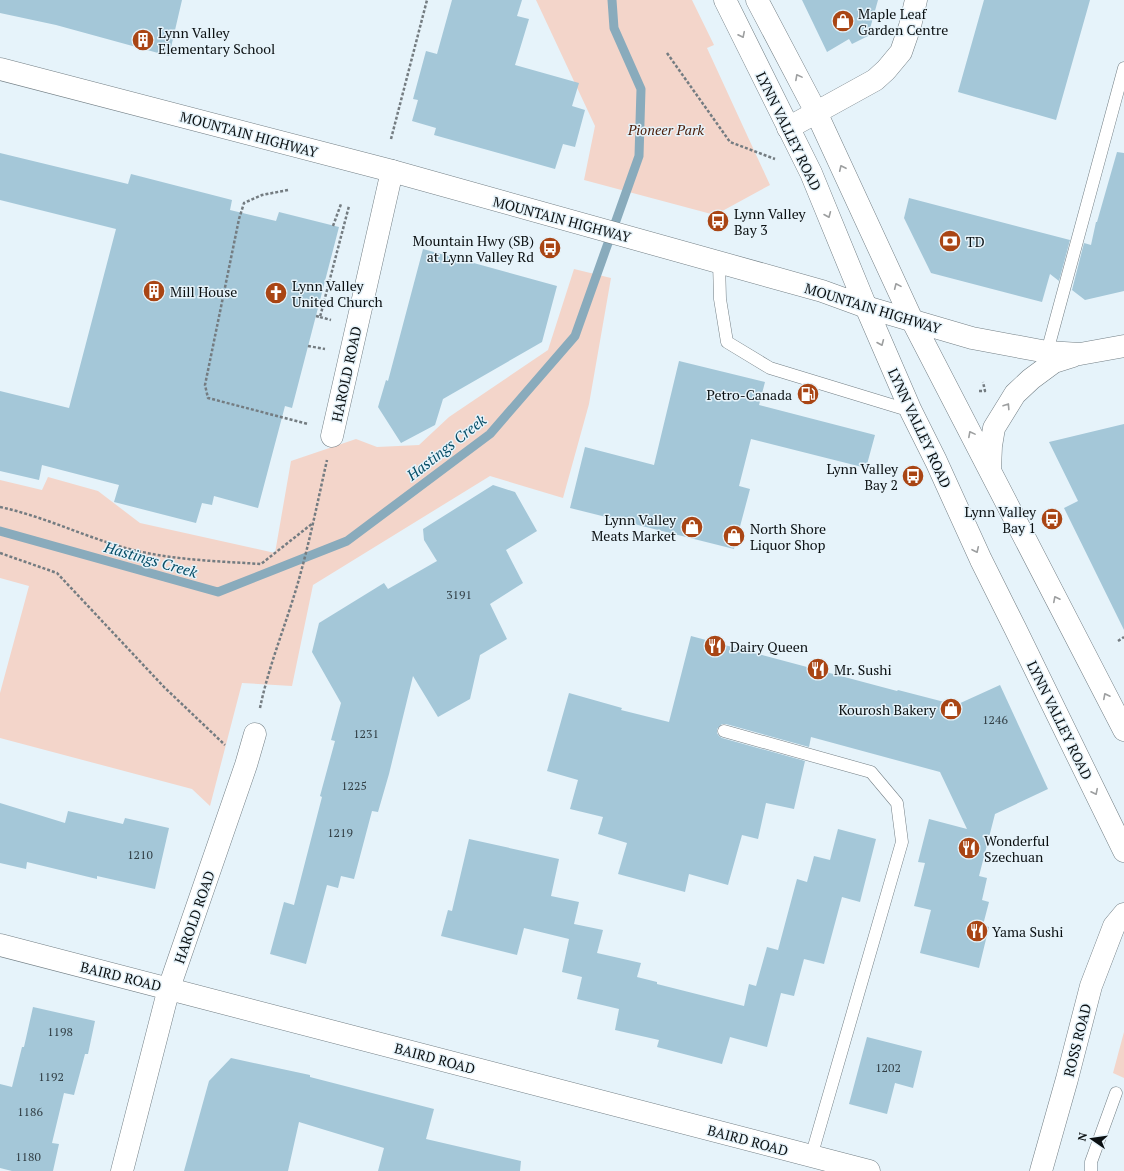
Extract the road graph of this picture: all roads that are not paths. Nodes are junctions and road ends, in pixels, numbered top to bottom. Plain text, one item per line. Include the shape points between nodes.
1 (725, 0) edge
2 (757, 0) edge
3 (916, 0) edge
4 (1124, 68) edge
5 (0, 69) edge
6 (816, 112) junction
7 (1118, 114) edge
8 (788, 128) junction
9 (392, 171) junction
10 (719, 262) junction
11 (866, 307) junction
12 (913, 322) junction
13 (1124, 346) edge
14 (1047, 352) junction
15 (1080, 354) junction
16 (911, 411) junction
17 (333, 433) road end
18 (990, 469) junction
19 (1124, 730) edge
20 (724, 732) dead end
21 (255, 734) road end
22 (1124, 851) edge
23 (1124, 914) edge
24 (0, 945) edge
25 (169, 988) junction
26 (1116, 1093) dead end
27 (811, 1156) junction
28 (122, 1171) edge
29 (869, 1171) edge
30 (1041, 1171) edge
31 (1091, 1171) edge

1 -> 8 street, LYNN VALLEY ROAD
6 -> 2 street
3 - 6 street via 901,52 886,70 875,80
4 - 7 lane
5 - 9 street, MOUNTAIN HIGHWAY
6 - 8 street
12 -> 6 street
7 - 14 lane
8 -> 11 street, LYNN VALLEY ROAD via 810,173
9 - 10 street, MOUNTAIN HIGHWAY
9 - 17 street, HAROLD ROAD
10 - 11 street, MOUNTAIN HIGHWAY via 822,291
10 - 16 lane via 720,299 727,342 770,368
11 - 12 street, MOUNTAIN HIGHWAY
11 -> 16 street, LYNN VALLEY ROAD
12 - 14 street, MOUNTAIN HIGHWAY via 972,338
18 -> 12 street
13 - 15 street, MOUNTAIN HIGHWAY
14 - 15 street, MOUNTAIN HIGHWAY
18 -> 15 street via 994,428 1015,394 1030,379 1054,362
16 -> 22 street, LYNN VALLEY ROAD
19 -> 18 street
20 - 27 lane via 871,772 898,803 902,842
21 - 25 street, HAROLD ROAD
23 - 30 street, ROSS ROAD via 1114,926 1091,986
24 - 25 street, BAIRD ROAD
25 - 27 street, BAIRD ROAD
25 - 28 street, HAROLD ROAD
26 - 31 lane via 1091,1162
27 - 29 street, BAIRD ROAD

